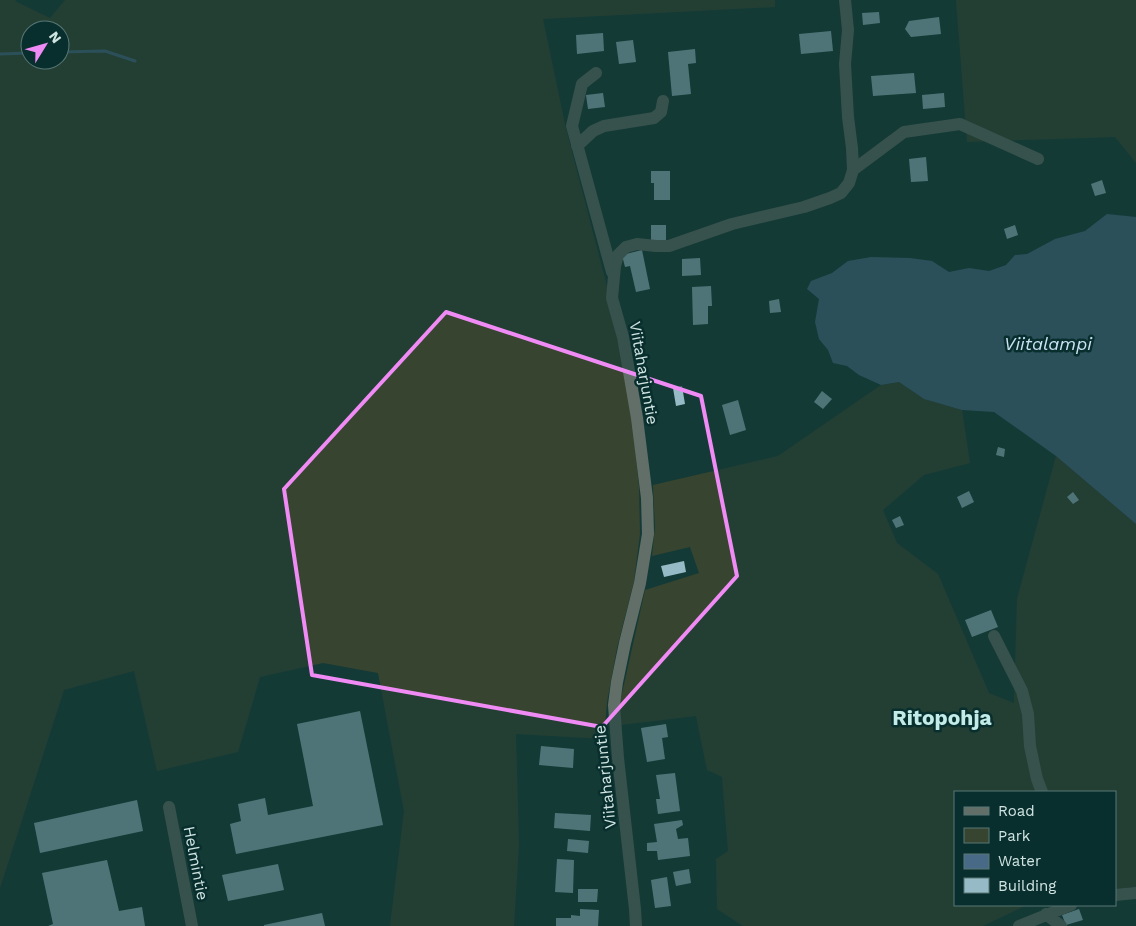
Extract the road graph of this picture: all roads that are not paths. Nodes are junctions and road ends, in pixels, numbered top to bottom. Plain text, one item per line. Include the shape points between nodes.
1 (845, 0) edge
2 (596, 73) dead end
3 (663, 101) dead end
4 (578, 146) junction
5 (1038, 159) dead end
6 (853, 170) junction
7 (613, 277) junction
8 (994, 636) dead end
9 (1042, 791) edge
10 (169, 807) dead end
11 (1136, 893) edge
12 (1116, 895) edge
13 (1069, 906) edge
14 (1048, 920) edge
15 (192, 926) edge
16 (636, 926) edge
17 (1019, 926) edge
18 (1061, 926) edge

1 - 6 street via 848,30 845,73
2 - 4 street via 582,84 572,126
3 - 4 street via 661,112 654,118 604,126 593,131
4 - 7 street
5 - 6 street via 960,124 904,132
6 - 7 street, Viitaharjuntie via 841,193 822,201 732,224 669,246 637,244 626,247 618,255
7 - 16 street, Viitaharjuntie via 612,298 623,337 637,418 648,516 640,583 614,705
8 - 9 street via 1022,691 1028,714 1030,746
10 - 15 street, Helmintie
11 - 12 street
13 - 14 street
14 - 17 street
14 - 18 street

